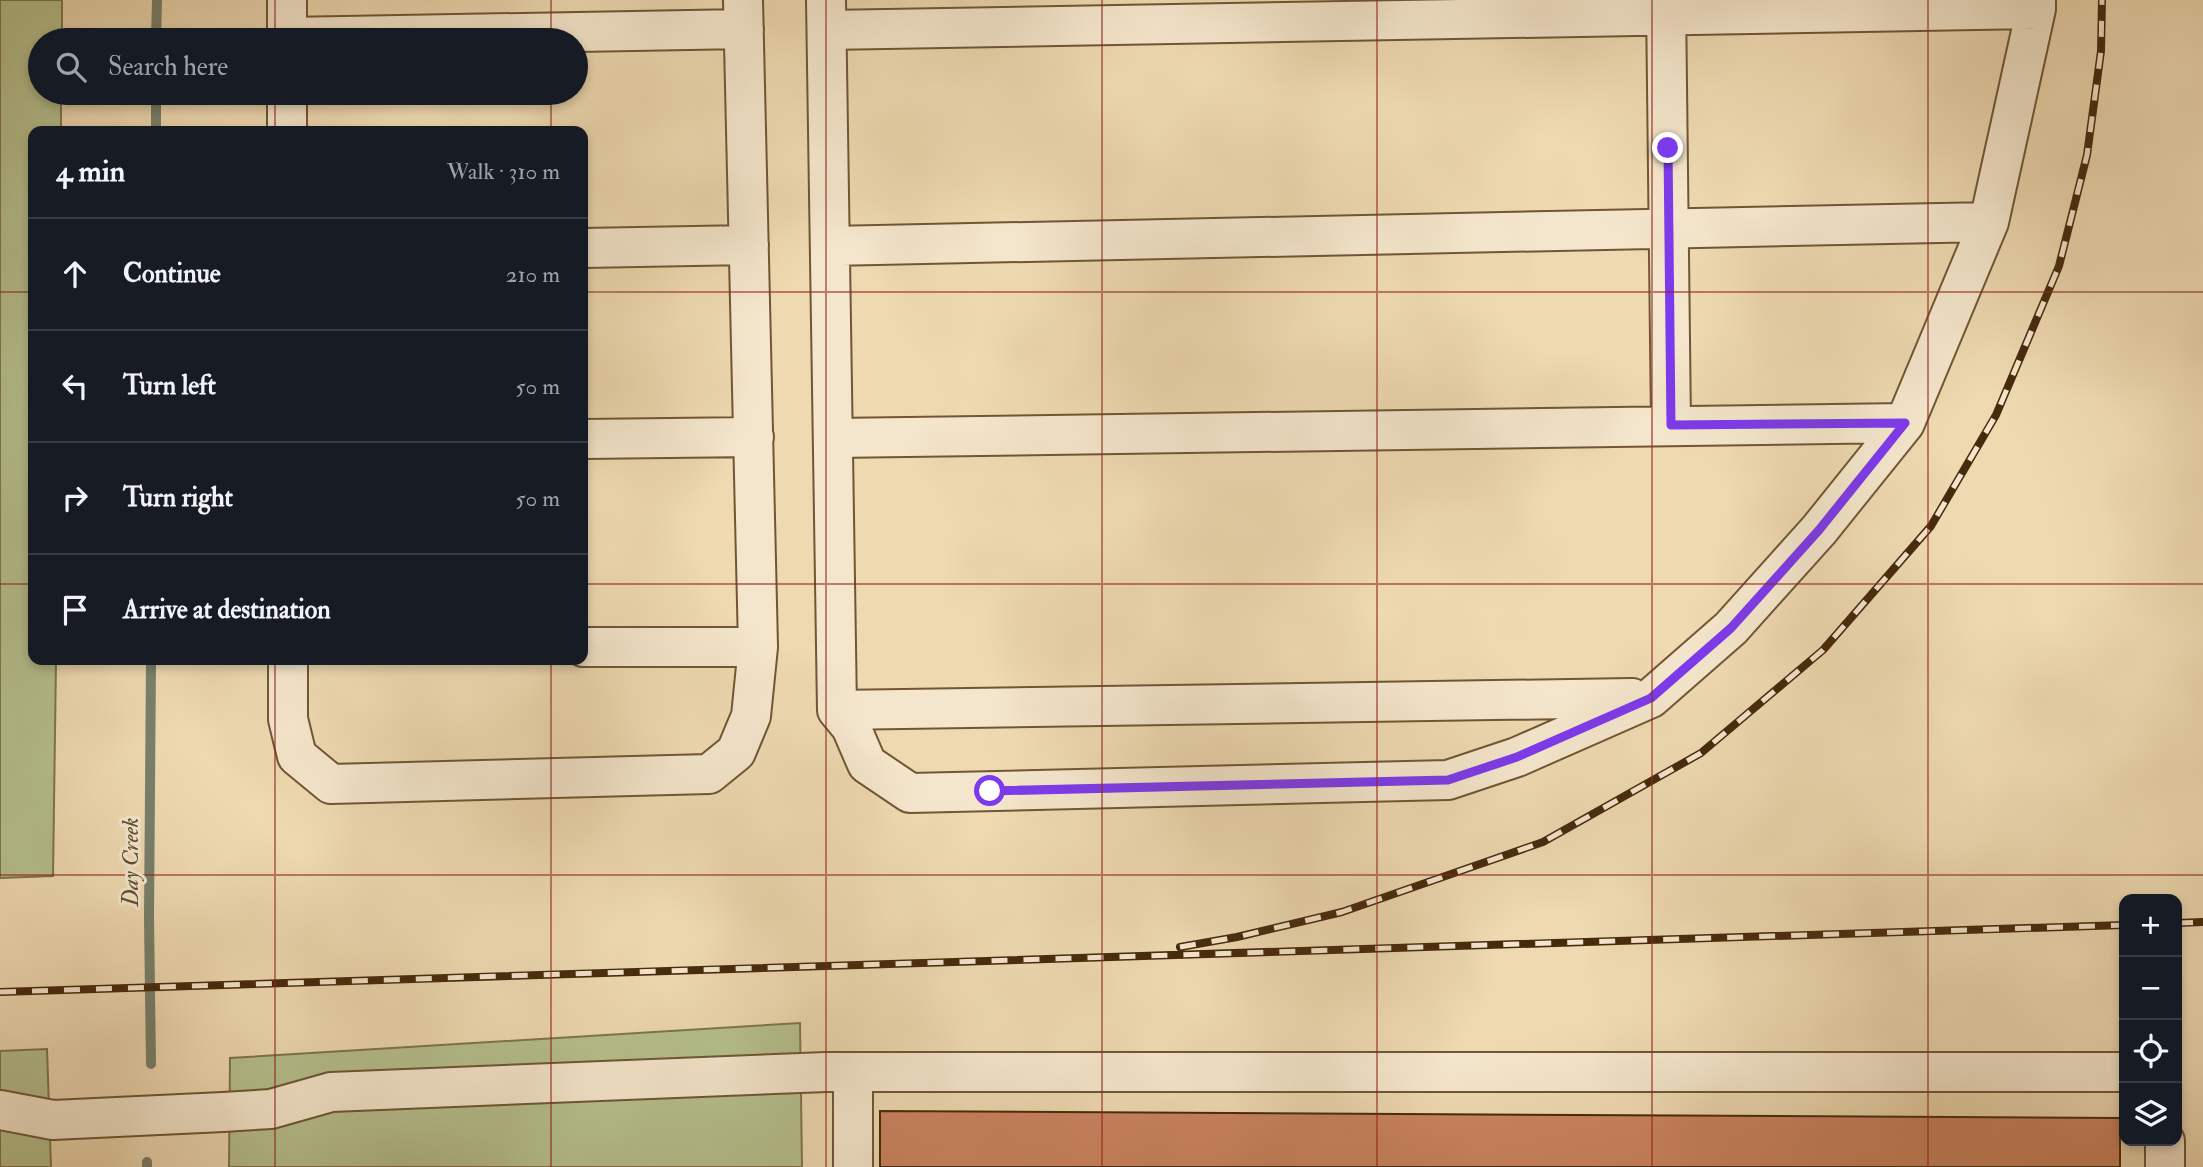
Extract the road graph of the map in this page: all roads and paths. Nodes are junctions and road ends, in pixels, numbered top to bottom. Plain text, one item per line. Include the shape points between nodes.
1 (2036, 5) edge
2 (1666, 8) edge
3 (744, 15) edge
4 (827, 15) edge
5 (287, 26) edge
6 (287, 105) edge
7 (287, 126) edge
8 (1989, 222) junction
9 (1669, 228) junction
10 (749, 245) junction
11 (830, 246) junction
12 (588, 248) edge
13 (1905, 423) junction
14 (1671, 425) junction
15 (754, 437) junction
16 (833, 438) junction
17 (588, 439) edge
18 (588, 647) edge
19 (758, 647) junction
20 (288, 665) edge
21 (1651, 698) junction
22 (837, 710) junction
23 (853, 1072) junction
24 (2119, 1072) edge
25 (0, 1110) edge
26 (2165, 1146) edge
27 (853, 1167) edge
28 (2165, 1167) edge

1 - 2 lane
1 - 8 lane
2 - 4 lane
2 - 9 lane
3 - 5 lane
3 - 10 lane
4 - 11 lane
6 - 7 lane
8 - 9 lane
8 - 13 lane
9 - 11 lane
9 - 14 lane
10 - 12 lane
10 - 15 lane
11 - 16 lane
13 - 14 lane
13 - 21 lane via 1819,530 1731,628
14 - 16 lane
15 - 17 lane
15 - 19 lane
16 - 22 lane
18 - 19 lane
19 - 20 lane via 751,716 736,752 709,774 331,784 297,755 288,719
21 - 22 lane
21 - 22 lane via 1517,757 1448,780 924,793 910,793 867,764 851,727
23 - 24 lane
23 - 25 lane via 331,1092 271,1109 52,1120
23 - 27 lane
26 - 28 lane

